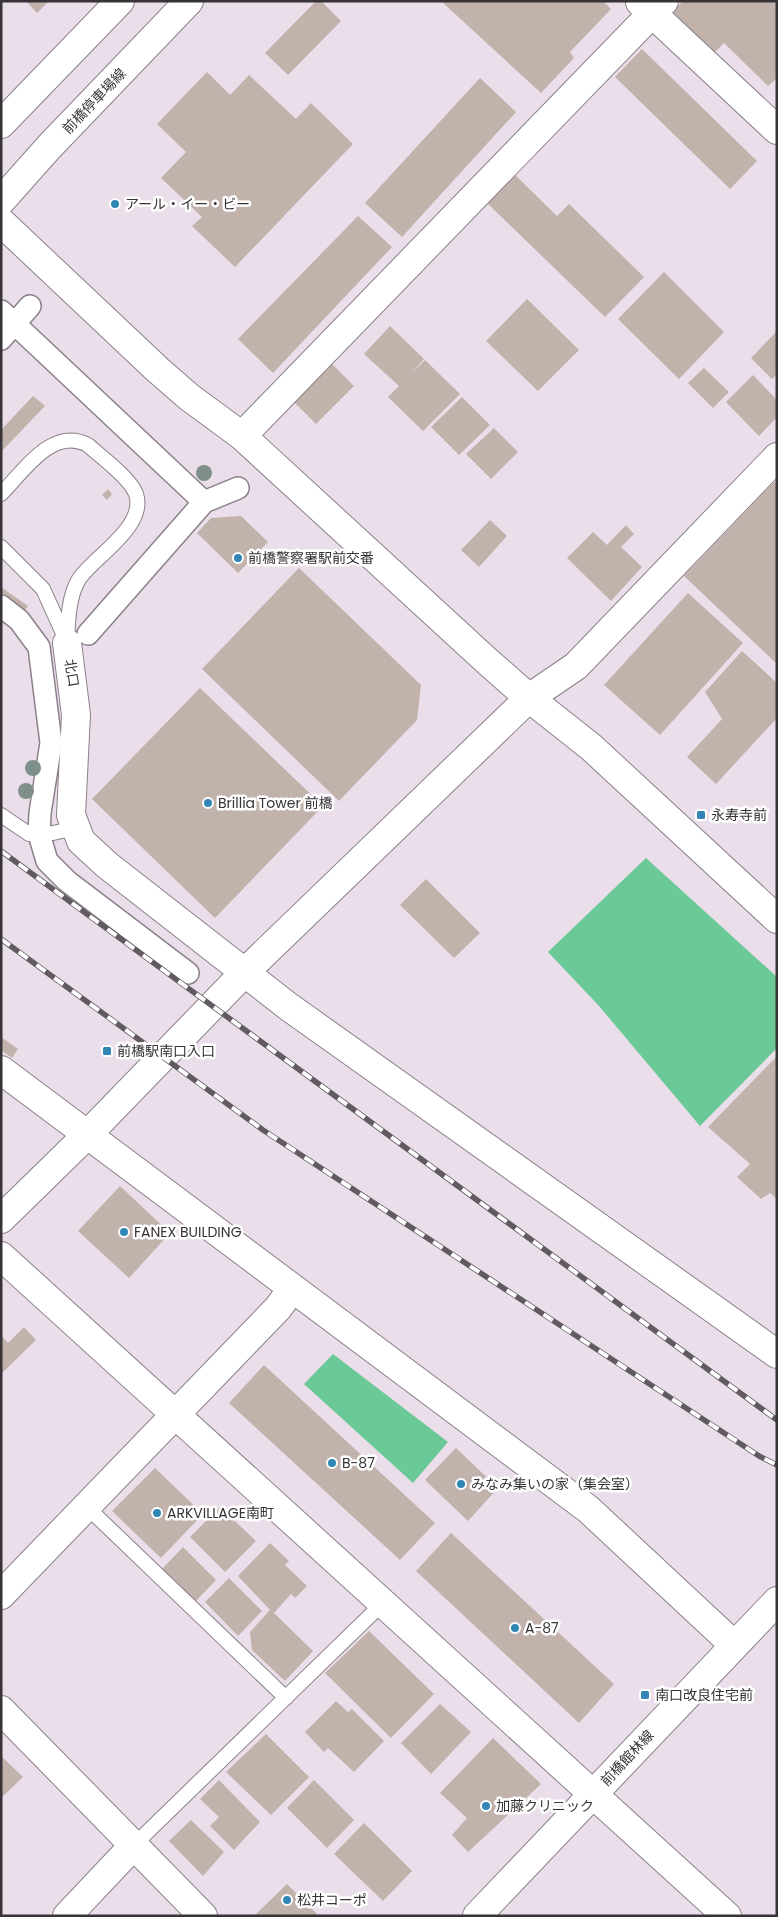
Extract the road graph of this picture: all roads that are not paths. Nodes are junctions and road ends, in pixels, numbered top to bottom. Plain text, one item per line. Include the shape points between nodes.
1 (120, 1) edge
2 (189, 1) edge
3 (652, 5) edge
4 (1, 124) edge
5 (777, 130) edge
6 (1, 201) edge
7 (1, 222) edge
8 (30, 306) dead end
9 (8, 317) edge
10 (1, 339) edge
11 (242, 436) junction
12 (777, 457) edge
13 (238, 488) dead end
14 (1, 494) edge
15 (204, 502) junction
16 (1, 547) edge
17 (1, 606) edge
18 (62, 642) junction
19 (529, 698) junction
20 (1, 814) edge
21 (75, 828) junction
22 (39, 834) junction
23 (777, 919) edge
24 (245, 972) junction
25 (188, 973) dead end
26 (1, 1070) edge
27 (88, 1134) junction
28 (1, 1219) edge
29 (1, 1256) edge
30 (292, 1289) junction
31 (777, 1354) edge
32 (176, 1414) junction
33 (87, 1507) junction
34 (1, 1595) edge
35 (777, 1601) edge
36 (383, 1603) junction
37 (734, 1645) junction
38 (286, 1698) junction
39 (1, 1710) edge
40 (594, 1794) junction
41 (134, 1845) junction
42 (67, 1916) edge
43 (203, 1916) edge
44 (477, 1916) edge
45 (727, 1916) edge

1 - 4 street
2 - 6 street, 前橋停車場線
3 - 5 street
3 - 11 street
7 - 11 street via 158,370
8 - 9 street
9 - 10 street
9 - 15 street
11 - 19 street
12 - 19 street via 576,666
13 - 15 street
14 - 18 lane, 北口 via 50,445 64,440 88,445 126,480 136,494 137,510 128,528 79,580
15 - 18 street
16 - 18 lane via 43,589
17 - 18 street via 18,620
18 - 21 street, 北口 via 76,708 71,815
18 - 22 street
19 - 23 street via 591,747
19 - 24 street
20 - 22 lane via 28,834
21 - 22 lane
21 - 24 street, 北口 via 81,841 100,859
22 - 25 street via 47,860 67,881
24 - 27 street
24 - 31 street, 北口 via 289,1007
26 - 27 street
27 - 28 street
27 - 30 street
29 - 32 street
30 - 32 street via 278,1308
30 - 37 street via 588,1508
32 - 33 street
32 - 36 street
33 - 34 street
33 - 38 lane
35 - 37 street, 前橋館林線
36 - 38 lane
36 - 40 street
37 - 40 street, 前橋館林線
38 - 41 lane
39 - 41 street
40 - 44 street, 前橋館林線
40 - 45 street
41 - 42 street
41 - 43 street

